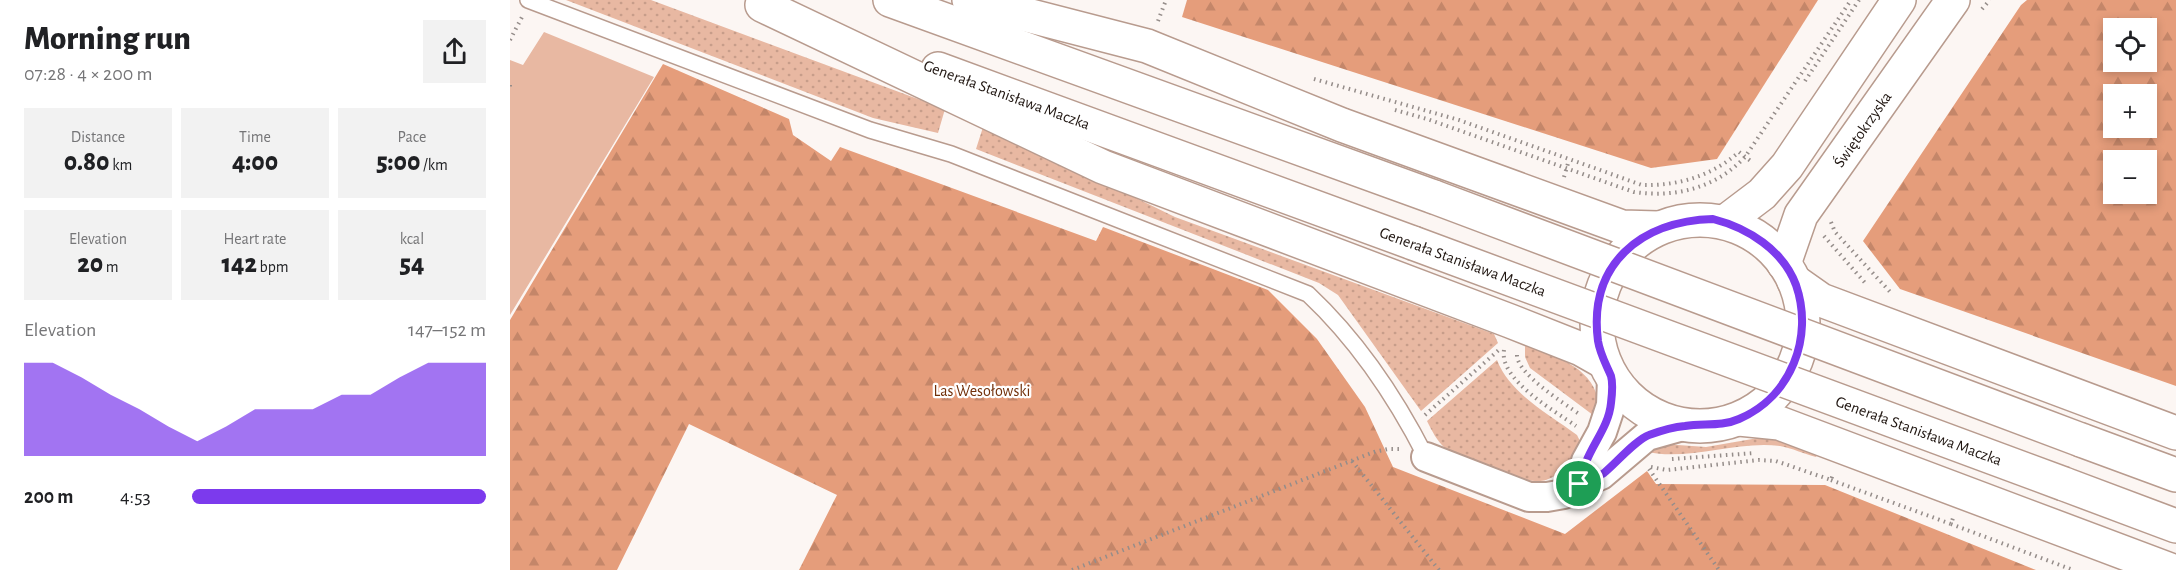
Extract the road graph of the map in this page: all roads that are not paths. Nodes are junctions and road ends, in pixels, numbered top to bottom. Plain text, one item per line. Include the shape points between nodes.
1 (528, 0) edge
2 (890, 0) edge
3 (969, 0) edge
4 (1899, 0) edge
5 (1953, 0) edge
6 (755, 2) edge
7 (1725, 222) junction
8 (1658, 228) junction
9 (1789, 273) junction
10 (1608, 370) junction
11 (1739, 419) junction
12 (1686, 426) junction
13 (2176, 433) edge
14 (1426, 457) joint
15 (2176, 475) edge
16 (1579, 484) junction
17 (2176, 526) edge
18 (2170, 570) edge

1 - 14 lane via 870,130 951,154 1308,294 1328,312 1393,396
2 - 15 main road, bridge via 1434,197
3 - 8 main road via 1148,46 1342,125 1622,227
4 - 7 main road via 1787,166 1762,194
5 - 9 main road, Świętokrzyska via 1802,215
6 - 10 main road via 1103,168 1581,349
6 - 17 main road, Generała Stanisława Maczka, bridge
7 - 8 main road via 1690,220
7 - 9 main road via 1755,236 1774,251
8 - 10 main road via 1625,252 1602,287 1596,318 1598,343
9 - 11 main road via 1799,295 1803,321 1796,362 1767,402
9 - 13 main road via 1821,300
10 - 12 main road via 1627,397 1659,418
10 - 16 street via 1611,405
11 - 12 main road via 1717,425
11 - 18 main road via 1779,423
12 - 16 street via 1647,436 1601,475
14 - 16 street via 1529,497 1564,494

